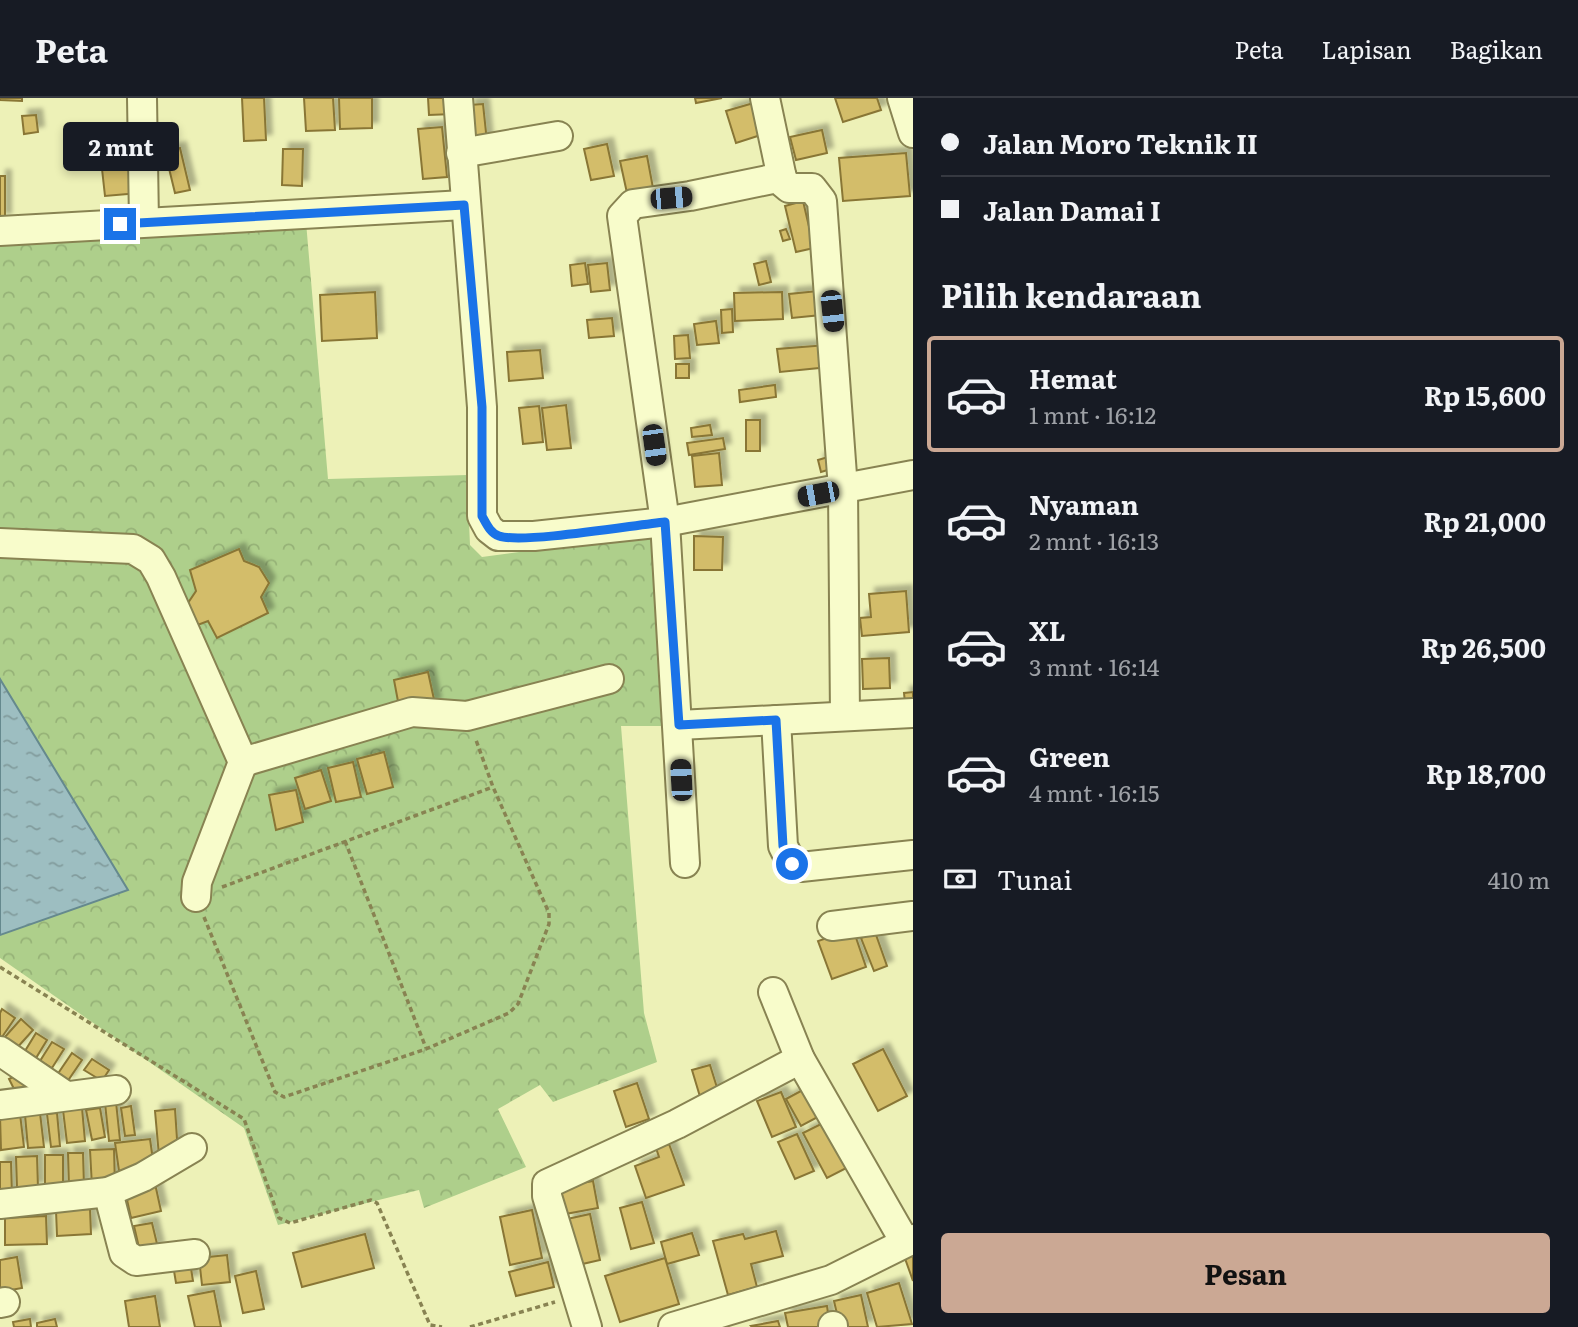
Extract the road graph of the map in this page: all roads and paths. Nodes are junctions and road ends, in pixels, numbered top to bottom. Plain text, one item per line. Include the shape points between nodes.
1 (142, 98) edge
2 (458, 98) edge
3 (765, 98) edge
4 (902, 98) edge
5 (913, 133) edge
6 (558, 136) dead end
7 (461, 153) junction
8 (782, 177) junction
9 (464, 205) junction
10 (144, 222) junction
11 (0, 231) edge
12 (913, 475) edge
13 (843, 489) junction
14 (665, 522) junction
15 (0, 543) edge
16 (609, 679) dead end
17 (913, 713) edge
18 (467, 716) junction
19 (845, 716) junction
20 (776, 720) junction
21 (679, 725) junction
22 (243, 762) junction
23 (493, 787) junction
24 (345, 842) junction
25 (913, 855) edge
26 (685, 863) dead end
27 (196, 897) junction
28 (913, 916) edge
29 (832, 926) dead end
30 (0, 967) edge
31 (773, 992) dead end
32 (426, 1049) junction
33 (0, 1051) edge
34 (800, 1059) junction
35 (117, 1090) dead end
36 (65, 1097) junction
37 (0, 1105) edge
38 (192, 1148) dead end
39 (108, 1192) junction
40 (0, 1204) edge
41 (909, 1240) edge
42 (194, 1254) dead end
43 (579, 1295) junction
44 (442, 1327) edge
45 (470, 1327) edge
46 (587, 1327) edge
47 (673, 1327) edge

1 - 10 street
2 - 7 street
3 - 8 street
4 - 5 street
6 - 7 street
7 - 9 street
8 - 13 street via 789,188 812,188 822,201
8 - 14 street via 633,204 622,216
9 - 10 street
9 - 14 street via 482,407 482,516 489,529 498,536 534,536
10 - 11 street
12 - 13 street
13 - 14 street
13 - 19 street
14 - 21 street
15 - 22 street via 132,550 151,560
16 - 18 street
17 - 19 street
18 - 22 street via 412,712
18 - 23 path
19 - 20 street
20 - 21 street
20 - 25 street via 783,846 792,864 801,867
21 - 26 street
22 - 27 street via 197,883
23 - 24 path
23 - 32 path via 549,914 549,925 518,1004 509,1013
24 - 27 path
24 - 32 path
27 - 32 path via 275,1092 295,1096
28 - 29 street
30 - 44 path via 244,1119 279,1218 290,1223 371,1200 377,1203 430,1325
31 - 34 street
33 - 36 street
34 - 41 street
34 - 43 street via 677,1124 547,1184
35 - 36 street
36 - 37 street
38 - 39 street
39 - 40 street
39 - 42 street via 129,1258
41 - 47 street via 831,1280
43 - 45 path
43 - 46 street

